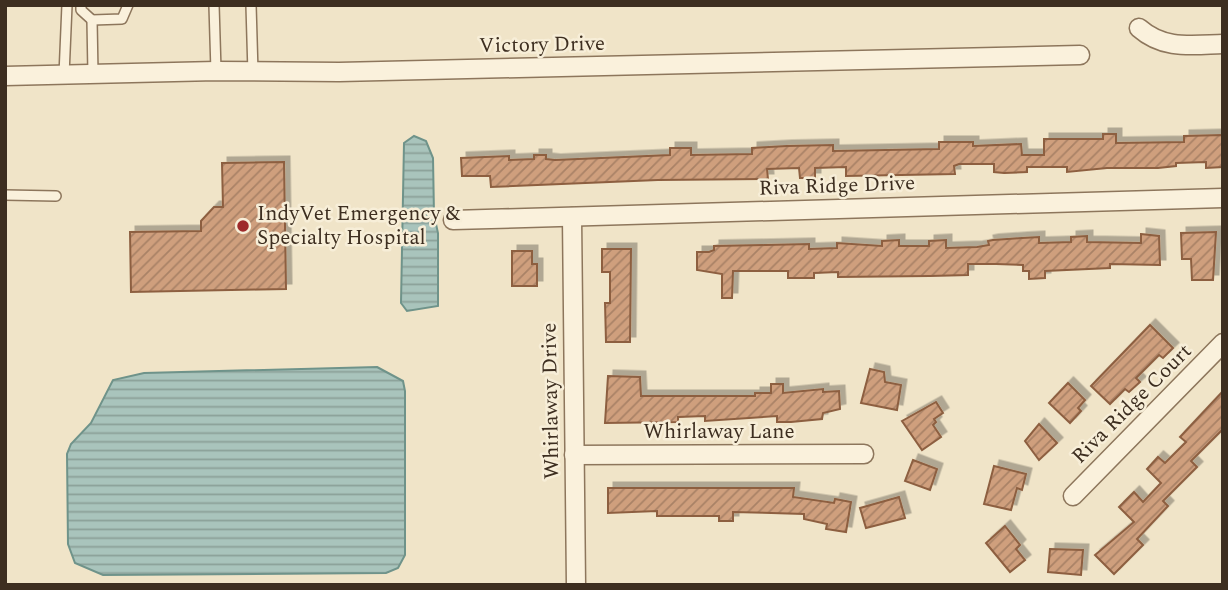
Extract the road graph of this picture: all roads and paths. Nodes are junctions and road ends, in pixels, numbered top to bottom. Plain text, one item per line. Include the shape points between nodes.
1 (67, 5) edge
2 (81, 5) edge
3 (128, 5) edge
4 (214, 5) edge
5 (251, 5) edge
6 (92, 20) junction
7 (1139, 28) dead end
8 (1223, 44) edge
9 (1080, 55) dead end
10 (216, 71) junction
11 (253, 73) junction
12 (93, 74) junction
13 (64, 75) junction
14 (5, 76) edge
15 (5, 195) edge
16 (55, 196) dead end
17 (1223, 198) edge
18 (572, 217) junction
19 (453, 220) dead end
20 (1223, 343) edge
21 (864, 454) dead end
22 (574, 456) junction
23 (1073, 496) dead end
24 (576, 585) edge

1 - 13 lane
2 - 6 lane
3 - 6 lane via 122,19
4 - 10 lane
5 - 11 lane
6 - 12 lane
7 - 8 street via 1169,45
9 - 11 street, Victory Drive
10 - 11 street, Victory Drive
10 - 12 street, Victory Drive
12 - 13 street, Victory Drive
13 - 14 street, Victory Drive
15 - 16 lane
17 - 18 street, Riva Ridge Drive
18 - 19 street, Riva Ridge Drive
18 - 22 street, Whirlaway Drive
20 - 23 street, Riva Ridge Court
21 - 22 street, Whirlaway Lane
22 - 24 street, Whirlaway Drive

